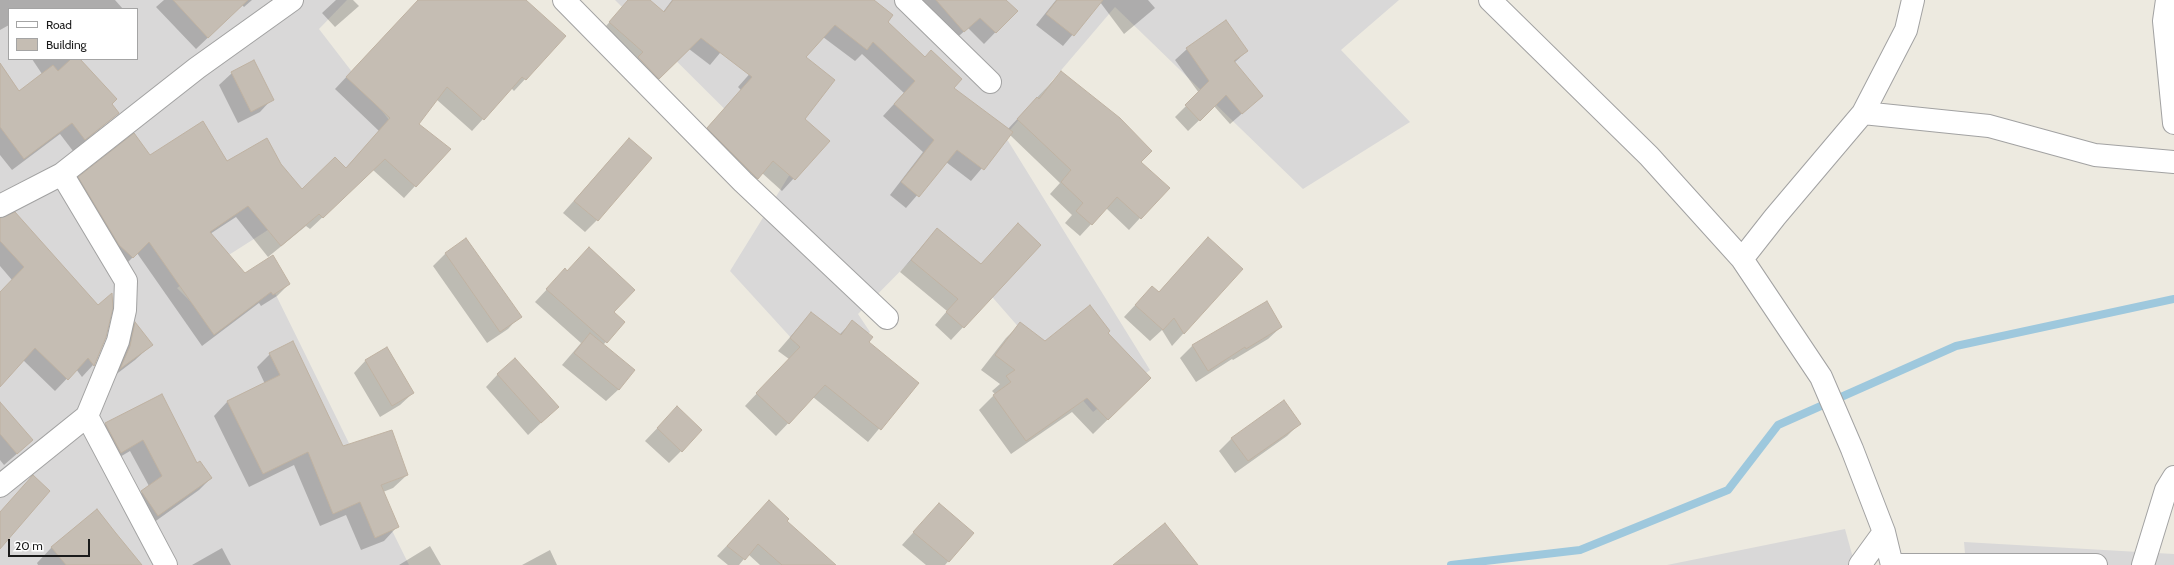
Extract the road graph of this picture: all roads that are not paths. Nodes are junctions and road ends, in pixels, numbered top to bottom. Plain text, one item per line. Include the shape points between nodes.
1 (292, 0) edge
2 (564, 0) edge
3 (906, 0) edge
4 (1490, 0) edge
5 (1913, 0) edge
6 (2168, 14) edge
7 (990, 82) dead end
8 (1863, 113) junction
9 (2174, 123) edge
10 (2174, 162) edge
11 (62, 174) junction
12 (0, 206) edge
13 (1742, 260) junction
14 (887, 318) dead end
15 (87, 416) junction
16 (2174, 477) edge
17 (0, 486) edge
18 (1884, 532) junction
19 (157, 561) edge
20 (1860, 565) edge
21 (1892, 565) edge
22 (1901, 565) edge
23 (2096, 565) edge
24 (2144, 565) edge

1 - 11 street via 197,68
2 - 14 street via 738,176
3 - 7 street
4 - 13 street via 1649,156
5 - 8 street via 1906,30
6 - 9 street
8 - 10 street via 1989,126 2096,155
8 - 13 street
11 - 12 street
11 - 15 street via 126,281 125,310 118,341
13 - 18 street via 1821,377
15 - 17 street
15 - 19 street
16 - 24 street via 2166,490
18 - 20 street
18 - 21 street
22 - 23 street

